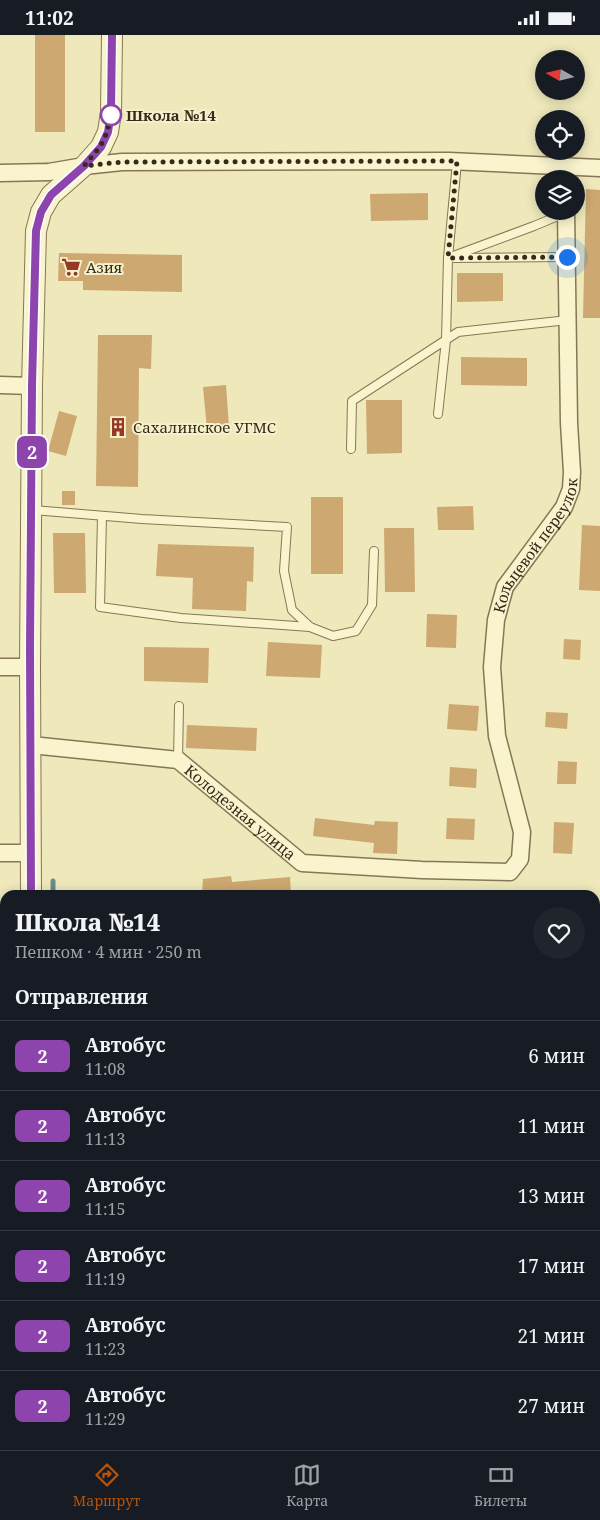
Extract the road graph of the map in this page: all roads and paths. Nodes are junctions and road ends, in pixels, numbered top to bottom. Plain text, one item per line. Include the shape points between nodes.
1 (112, 35) edge
2 (457, 161) junction
3 (84, 166) junction
4 (600, 168) edge
5 (546, 170) edge
6 (583, 170) edge
7 (0, 173) edge
8 (549, 220) edge
9 (566, 220) edge
10 (567, 257) junction
11 (448, 258) junction
12 (568, 320) junction
13 (446, 340) junction
14 (0, 385) edge
15 (32, 386) junction
16 (438, 414) dead end
17 (351, 449) dead end
18 (31, 510) junction
19 (102, 516) junction
20 (374, 551) dead end
21 (310, 627) junction
22 (0, 667) edge
23 (30, 667) junction
24 (179, 706) dead end
25 (31, 745) junction
26 (178, 759) junction
27 (0, 853) edge
28 (32, 853) junction
29 (510, 872) joint
30 (32, 890) edge

1 - 3 street via 108,132 101,147
2 - 3 street via 128,162
2 - 5 street
2 - 11 lane
3 - 7 street via 49,172
3 - 15 street via 51,195 41,212 36,231
4 - 6 street
8 - 11 lane
9 - 10 street, Кольцевой переулок
10 - 11 lane
10 - 12 street, Кольцевой переулок
11 - 13 lane
12 - 13 lane via 458,333
12 - 29 street, Кольцевой переулок via 572,489 564,507 505,587 496,620 492,667 496,736 522,832 520,859
13 - 16 lane
13 - 17 lane via 352,401
14 - 15 street
15 - 18 street
18 - 19 lane
18 - 23 street
19 - 21 lane via 287,527 284,571 292,610
19 - 21 lane via 100,607 181,618
20 - 21 lane via 372,605 356,631 333,636
22 - 23 street
23 - 25 street
24 - 26 lane
25 - 26 street, Колодезная улица
25 - 28 street
26 - 29 street, Колодезная улица via 302,863
27 - 28 street
28 - 30 street

